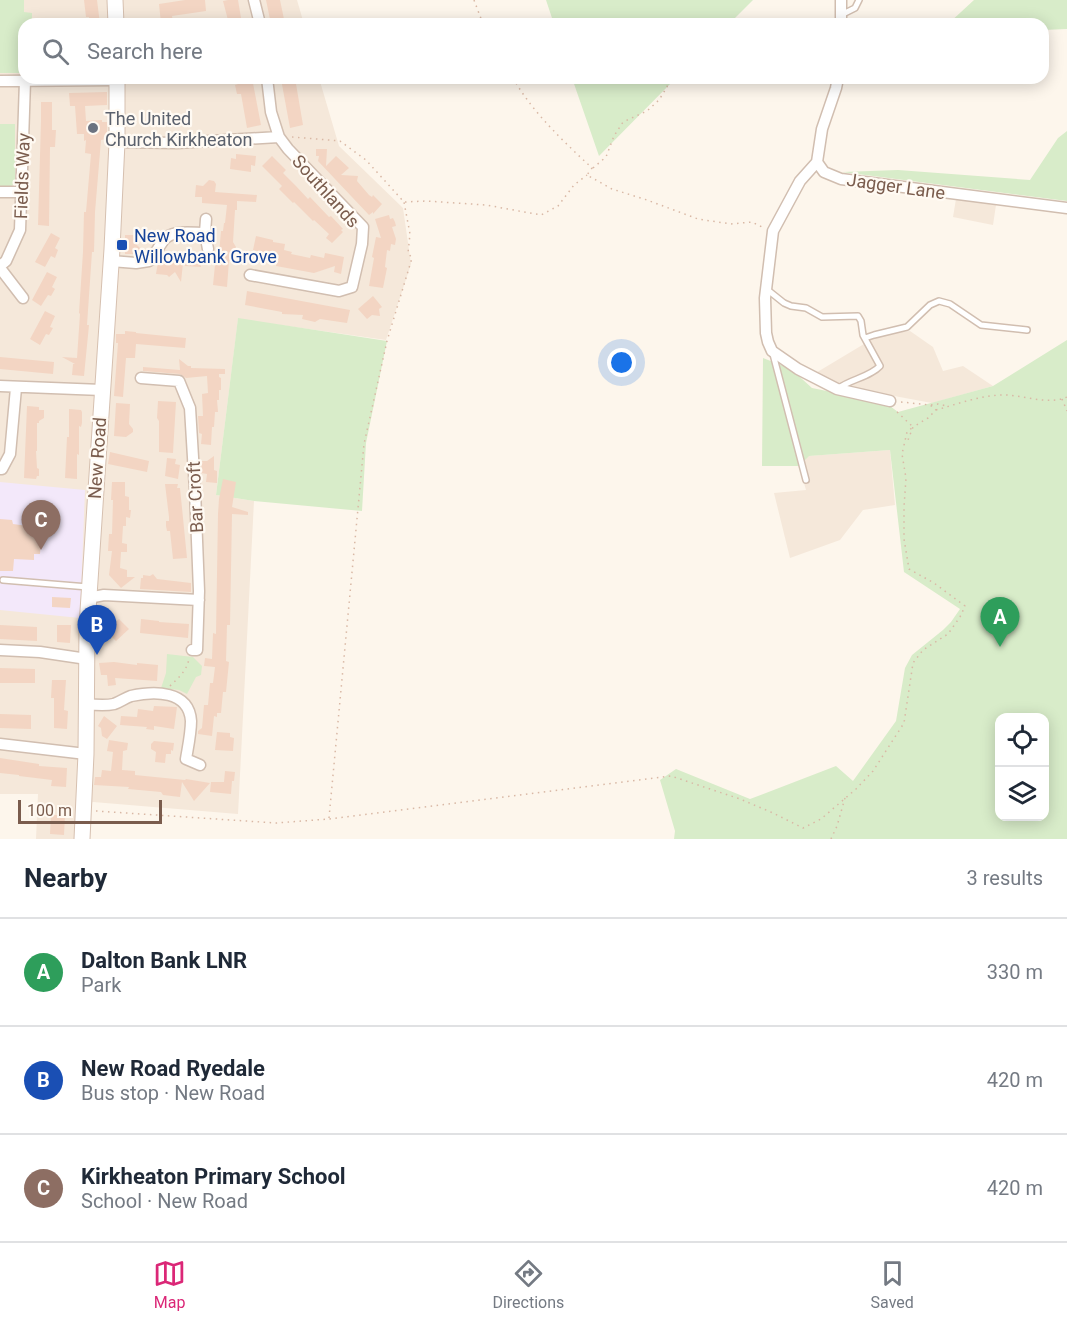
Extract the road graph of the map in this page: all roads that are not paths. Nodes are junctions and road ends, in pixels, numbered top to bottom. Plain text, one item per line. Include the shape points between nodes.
1 (115, 0) edge
2 (254, 0) edge
3 (841, 0) edge
4 (859, 0) edge
5 (116, 18) edge
6 (258, 18) edge
7 (841, 18) edge
8 (843, 18) edge
9 (0, 81) edge
10 (18, 81) edge
11 (25, 84) edge
12 (117, 84) edge
13 (268, 84) edge
14 (837, 84) edge
15 (279, 137) junction
16 (117, 142) junction
17 (817, 162) junction
18 (0, 192) edge
19 (22, 192) junction
20 (1067, 208) edge
21 (206, 219) dead end
22 (205, 233) junction
23 (208, 249) dead end
24 (111, 261) junction
25 (263, 265) dead end
26 (0, 267) edge
27 (766, 290) junction
28 (23, 298) dead end
29 (1027, 330) dead end
30 (865, 338) junction
31 (772, 351) junction
32 (141, 378) dead end
33 (0, 386) edge
34 (16, 387) junction
35 (837, 389) junction
36 (102, 390) junction
37 (886, 400) road end
38 (0, 469) edge
39 (806, 480) dead end
40 (3, 580) dead end
41 (89, 593) junction
42 (199, 600) junction
43 (0, 650) edge
44 (192, 650) road end
45 (87, 659) junction
46 (86, 704) junction
47 (0, 744) edge
48 (86, 754) junction
49 (200, 765) dead end
50 (82, 839) edge

1 - 5 street
2 - 6 street
3 - 7 street
4 - 8 lane
9 - 10 street
11 - 19 street, Fields Way
12 - 16 street, New Road
13 - 15 street
14 - 17 street via 822,129
15 - 16 street
15 - 25 street, Southlands via 363,227 362,244 352,287 339,291 255,276
16 - 24 street, New Road
17 - 20 street, Jagger Lane via 824,172 841,179
17 - 27 street via 800,180 773,231
18 - 19 street
19 - 26 street, Fields Way via 20,230
21 - 22 street
22 - 23 street
22 - 24 street via 173,233 164,238 149,261
24 - 36 street, New Road
26 - 28 street
27 - 30 lane via 784,303 822,317 858,316
27 - 31 street via 766,333
29 - 30 lane via 981,325 939,301 907,327
30 - 35 lane via 879,368
31 - 35 street
31 - 39 lane
32 - 42 street, Bar Croft via 179,381 190,408
33 - 34 street
34 - 36 street
34 - 38 street via 10,454
35 - 37 street
36 - 41 street, New Road
40 - 41 lane
41 - 42 street
41 - 45 street, New Road
42 - 44 street, Bar Croft via 197,650
43 - 45 street
45 - 46 street, New Road
46 - 48 street, New Road
46 - 49 street via 116,704 144,694 178,698 191,720 184,761
47 - 48 street
48 - 50 street, New Road

